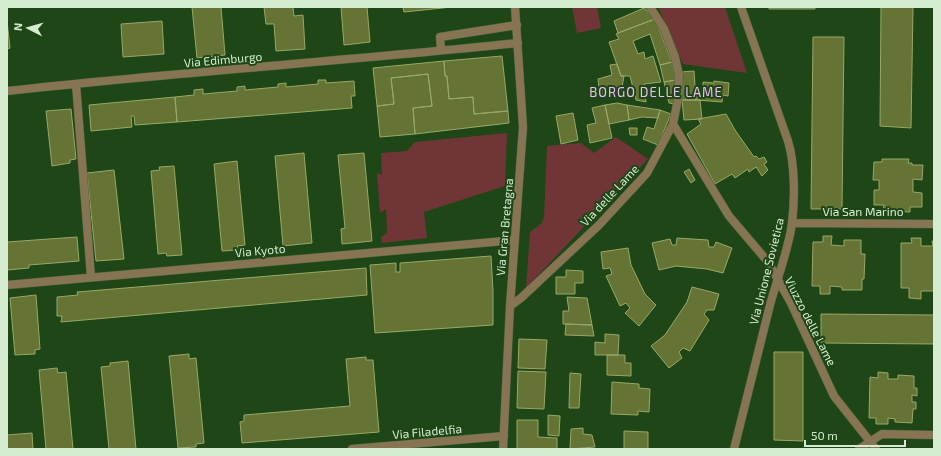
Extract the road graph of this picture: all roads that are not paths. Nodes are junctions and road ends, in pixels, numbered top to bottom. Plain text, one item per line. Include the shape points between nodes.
1 (515, 7) edge
2 (650, 7) edge
3 (741, 7) edge
4 (517, 25) junction
5 (518, 43) junction
6 (441, 50) junction
7 (76, 84) junction
8 (7, 91) edge
9 (673, 124) junction
10 (792, 223) junction
11 (934, 224) edge
12 (515, 240) junction
13 (91, 277) junction
14 (777, 279) junction
15 (7, 285) edge
16 (510, 306) junction
17 (934, 435) edge
18 (504, 436) junction
19 (869, 442) junction
20 (352, 449) edge
21 (503, 449) edge
22 (734, 449) edge
23 (859, 449) edge
24 (876, 449) edge

1 - 4 street, Via Gran Bretagna
2 - 9 street, Via delle Lame via 664,29 679,75
3 - 10 street, Via Unione Sovietica via 790,148 793,171
4 - 5 street, Via Gran Bretagna
4 - 6 street via 440,37
5 - 6 street, Via Edimburgo
5 - 12 street, Via Gran Bretagna via 524,127
6 - 7 street, Via Edimburgo
7 - 8 street, Via Edimburgo
7 - 13 street
9 - 14 street, Viuzzo delle Lame via 729,216 768,262
9 - 16 street, Via delle Lame via 647,173 590,233
10 - 11 street, Via San Marino
10 - 14 street, Via Unione Sovietica
12 - 13 street, Via Kyoto
12 - 16 street, Via Gran Bretagna
13 - 15 street, Via Kyoto
14 - 19 street, Viuzzo delle Lame via 791,303 834,396
14 - 22 street, Via Unione Sovietica
16 - 18 street, Via Gran Bretagna
17 - 19 street via 882,434
18 - 20 street, Via Filadelfia
18 - 21 street, Via Gran Bretagna
19 - 23 street
19 - 24 street, Viuzzo delle Lame

